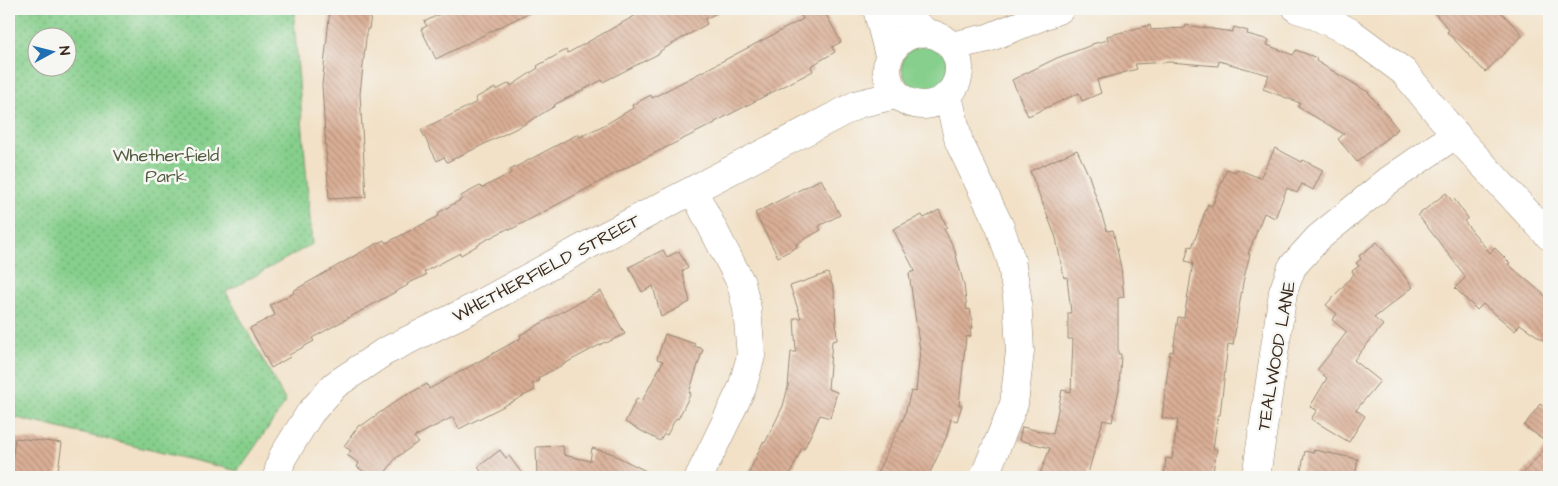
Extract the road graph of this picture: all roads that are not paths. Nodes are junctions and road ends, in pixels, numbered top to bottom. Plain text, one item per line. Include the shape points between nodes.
1 (877, 9) edge
2 (897, 9) edge
3 (1060, 9) edge
4 (1297, 9) edge
5 (927, 33) junction
6 (988, 38) junction
7 (951, 46) junction
8 (888, 62) junction
9 (944, 93) junction
10 (896, 95) junction
11 (858, 104) junction
12 (1456, 134) junction
13 (693, 190) junction
14 (1549, 236) edge
15 (277, 477) edge
16 (699, 477) edge
17 (984, 477) edge
18 (1256, 477) edge

1 - 8 street
2 - 5 street
3 - 6 street
4 - 12 street via 1350,32 1404,72
5 - 7 street via 937,35
5 - 8 street via 912,34 898,42
6 - 7 street
6 - 9 street
7 - 9 street via 959,63
8 - 10 street via 889,82
8 - 11 street, WHETHERFIELD STREET
9 - 10 street via 909,103
9 - 17 street via 959,142 1000,227 1012,260 1017,296 1020,351 1014,404
10 - 11 street, WHETHERFIELD STREET
11 - 13 street, WHETHERFIELD STREET
12 - 14 street
12 - 18 street, TEALWOOD LANE via 1388,181 1318,238 1292,267 1283,292
13 - 15 street, WHETHERFIELD STREET via 384,352 335,385 310,413 282,458
13 - 16 street via 741,283 751,356 742,388

